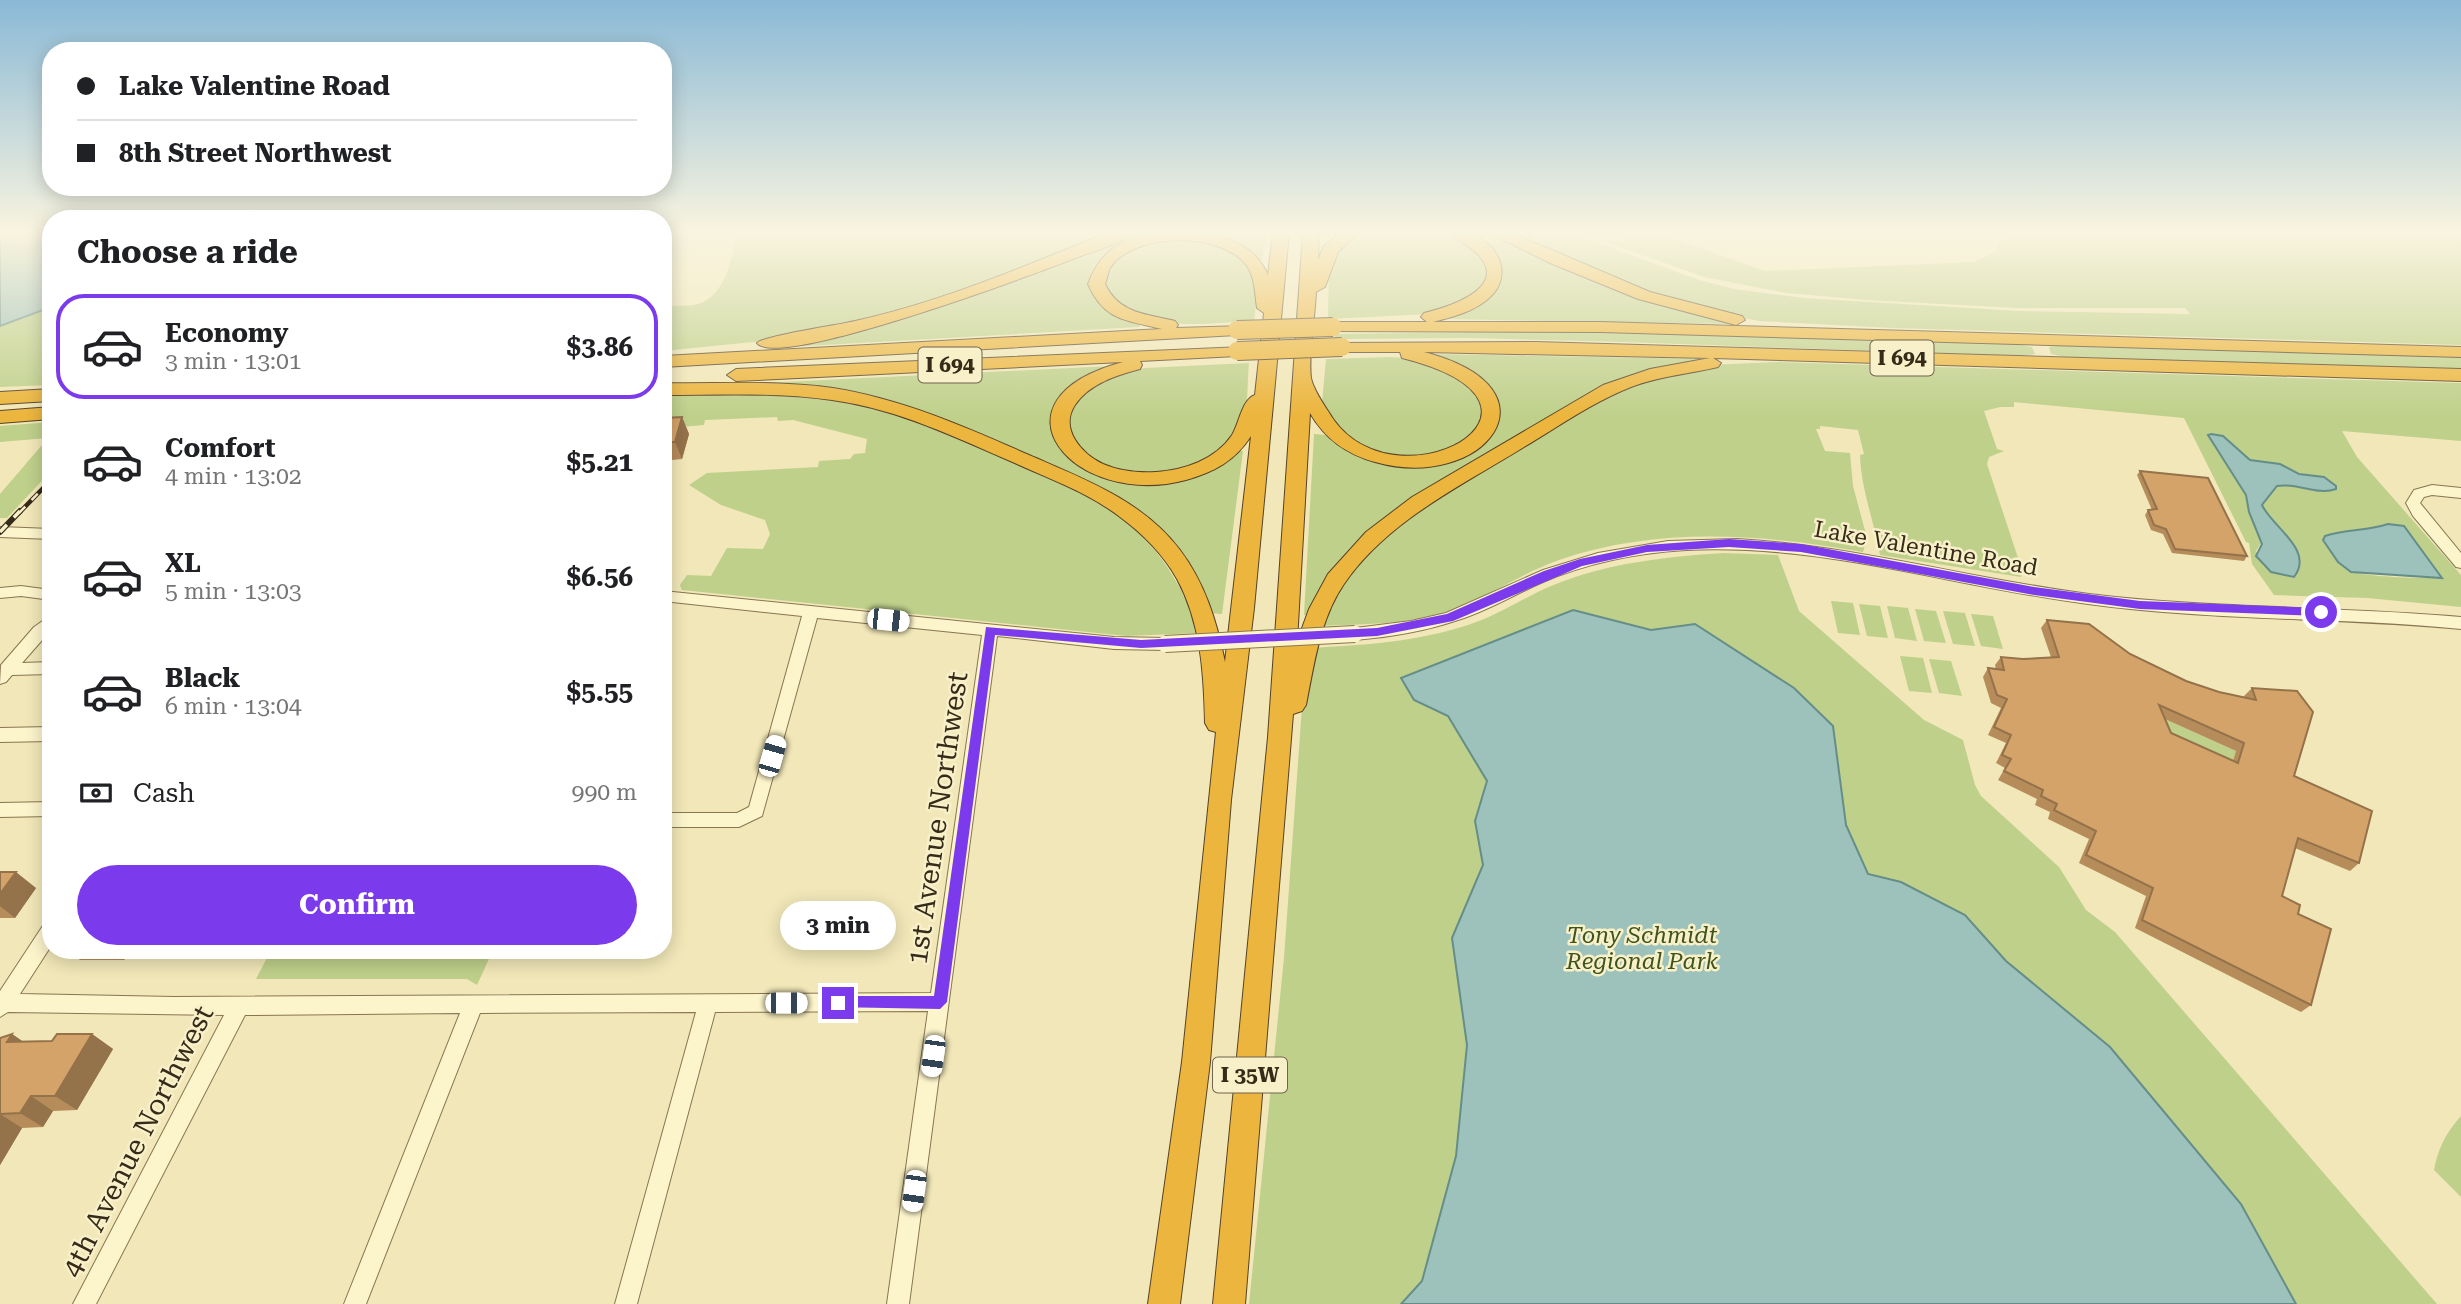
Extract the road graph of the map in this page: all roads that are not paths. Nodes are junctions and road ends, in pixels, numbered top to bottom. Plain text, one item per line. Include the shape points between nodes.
1 (968, 294) edge
2 (1100, 294) edge
3 (1262, 294) edge
4 (1275, 294) edge
5 (1308, 294) edge
6 (1313, 294) edge
7 (1485, 294) edge
8 (1639, 294) edge
9 (1307, 310) junction
10 (1360, 327) junction
11 (1217, 330) junction
12 (1270, 337) junction
13 (2012, 340) junction
14 (1342, 347) junction
15 (2461, 352) edge
16 (1204, 353) junction
17 (672, 355) edge
18 (1872, 357) junction
19 (672, 361) edge
20 (1268, 361) junction
21 (2461, 375) edge
22 (672, 379) edge
23 (1302, 381) junction
24 (672, 389) edge
25 (42, 396) edge
26 (0, 398) edge
27 (42, 414) edge
28 (0, 417) edge
29 (2461, 493) edge
30 (0, 531) edge
31 (42, 533) edge
32 (2461, 563) edge
33 (0, 593) edge
34 (42, 594) edge
35 (672, 597) edge
36 (811, 612) junction
37 (2461, 623) edge
38 (990, 630) junction
39 (42, 631) edge
40 (42, 669) edge
41 (4, 673) edge
42 (42, 734) edge
43 (0, 735) edge
44 (1280, 737) junction
45 (42, 809) edge
46 (0, 810) edge
47 (672, 820) edge
48 (1212, 880) junction
49 (42, 944) edge
50 (940, 1002) junction
51 (474, 1003) junction
52 (708, 1003) junction
53 (240, 1004) junction
54 (1, 1005) edge
55 (84, 1304) edge
56 (355, 1304) edge
57 (626, 1304) edge
58 (898, 1304) edge
59 (1164, 1304) edge
60 (1229, 1304) edge

1 - 17 highway via 878,323
2 - 11 highway via 1115,311 1154,323
3 - 12 highway
4 - 12 highway, I 35W
5 - 9 highway, I 35W
6 - 9 highway
7 - 10 highway via 1463,309
8 - 13 highway via 1721,317 1783,326
9 - 23 highway, I 35W
10 - 11 highway, I 694, bridge
10 - 13 highway, I 694 via 1553,326
11 - 19 highway, I 694
12 - 20 highway, I 35W
13 - 15 highway, I 694
14 - 16 highway, I 694, bridge
14 - 18 highway, I 694 via 1525,346
14 - 23 highway via 1416,356 1464,374 1488,400 1488,427 1474,444 1455,454 1421,461 1382,458 1337,436
16 - 20 highway via 1125,367 1092,378 1074,391 1062,409 1064,440 1083,461 1127,477 1166,478 1200,469 1223,457 1242,435
16 - 22 highway, I 694
18 - 21 highway, I 694
18 - 44 highway via 1713,363 1634,379 1578,406 1437,492 1377,535 1335,580 1312,626 1294,705
20 - 48 highway, I 35W
23 - 44 highway, I 35W
24 - 48 highway via 799,391 901,410 1074,482 1138,520 1185,574 1210,634 1217,704
25 - 26 highway
27 - 28 highway
29 - 32 street via 2428,490 2419,493 2413,503
30 - 31 street
33 - 34 street
35 - 36 street, Lake Valentine Road
36 - 38 street, Lake Valentine Road
36 - 47 street via 759,805 752,815 740,820
37 - 38 street, Lake Valentine Road, bridge via 2367,614 2140,605 2041,592 1801,548 1729,543 1668,546 1602,557 1548,574 1449,618 1399,629 1164,644
38 - 50 street, 1st Avenue Northwest
39 - 41 street
40 - 41 street
42 - 43 street
44 - 60 highway, I 35W
45 - 46 street
48 - 59 highway, I 35W via 1196,1062
49 - 54 street
50 - 52 street
50 - 58 street, 1st Avenue Northwest
51 - 52 street
51 - 53 street
51 - 56 street
52 - 57 street
53 - 54 street
53 - 55 street, 4th Avenue Northwest

